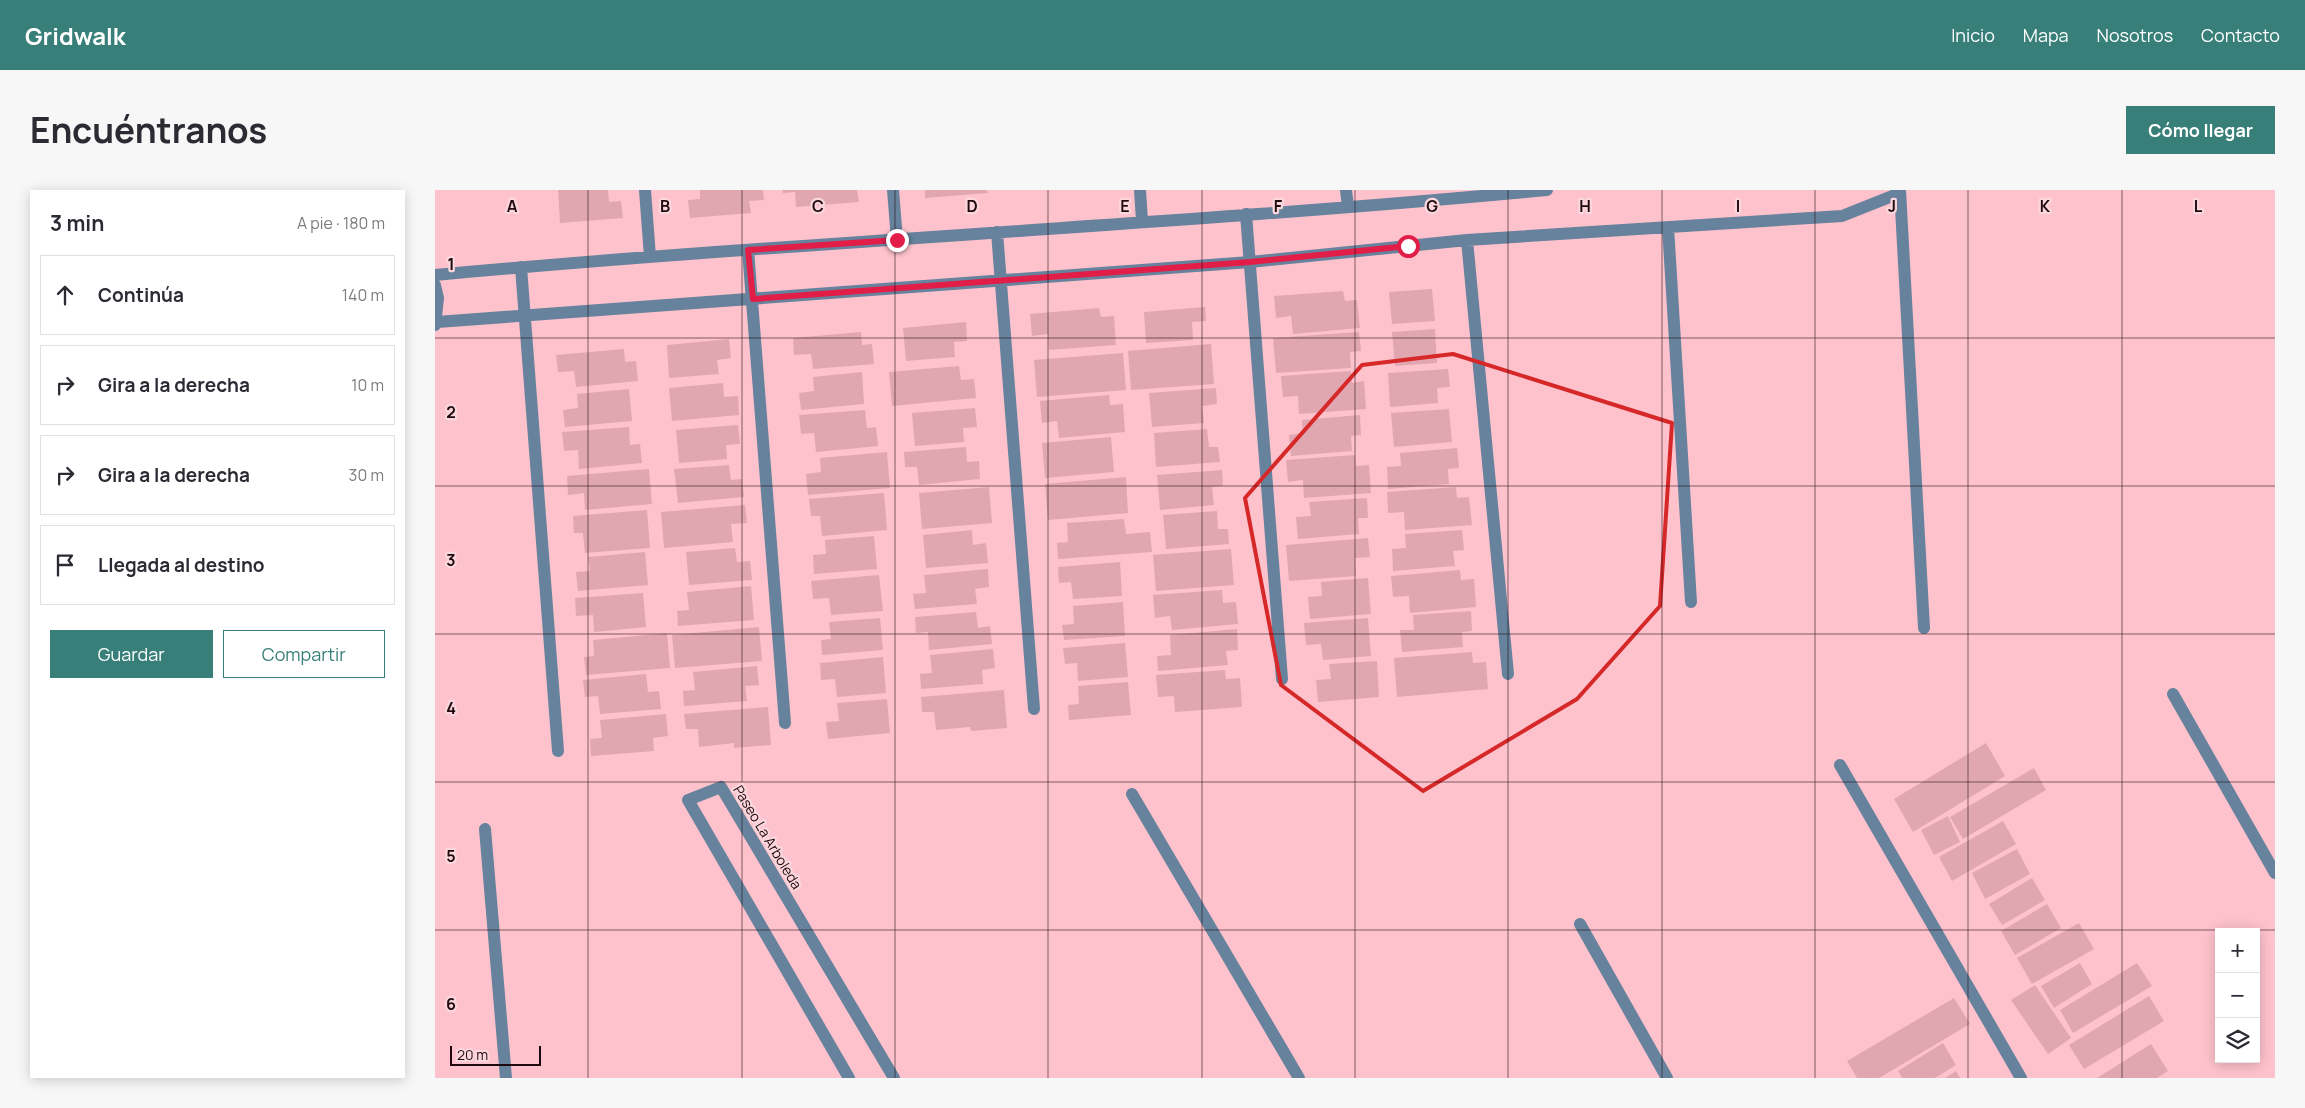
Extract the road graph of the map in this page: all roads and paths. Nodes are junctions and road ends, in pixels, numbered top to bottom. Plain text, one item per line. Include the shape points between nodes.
1 (645, 190) edge
2 (893, 190) edge
3 (1140, 190) edge
4 (1347, 190) edge
5 (1547, 190) edge
6 (1897, 191) edge
7 (1348, 207) junction
8 (1246, 214) junction
9 (1142, 222) junction
10 (1668, 227) junction
11 (997, 232) junction
12 (897, 240) junction
13 (1467, 240) junction
14 (748, 250) junction
15 (650, 257) junction
16 (1250, 262) junction
17 (521, 267) junction
18 (435, 275) edge
19 (1001, 280) junction
20 (435, 285) edge
21 (753, 299) junction
22 (525, 316) junction
23 (436, 323) edge
24 (1691, 602) dead end
25 (1924, 628) dead end
26 (1507, 674) dead end
27 (1282, 679) dead end
28 (2173, 694) dead end
29 (1034, 709) dead end
30 (785, 724) dead end
31 (558, 751) dead end
32 (1839, 765) dead end
33 (1132, 794) dead end
34 (485, 829) dead end
35 (2275, 873) edge
36 (1580, 924) dead end
37 (506, 1078) edge
38 (849, 1078) edge
39 (895, 1078) edge
40 (1299, 1078) edge
41 (1667, 1078) edge
42 (2021, 1078) edge

1 - 15 street
2 - 12 street
3 - 9 street
4 - 7 street
5 - 7 street
6 - 10 street via 1842,216
6 - 25 street
7 - 8 street
8 - 9 street
8 - 16 street
9 - 11 street
10 - 13 street
10 - 24 street
11 - 12 street
11 - 19 street
12 - 14 street
13 - 16 street
13 - 26 street
14 - 15 street
14 - 21 street
15 - 17 street
16 - 19 street
16 - 27 street
17 - 18 street
17 - 22 street
19 - 21 street
19 - 29 street
20 - 23 street via 438,298
21 - 22 street
21 - 30 street
22 - 23 street
22 - 31 street
28 - 35 street
32 - 42 street
33 - 40 street
34 - 37 street
36 - 41 street
38 - 39 street, Paseo La Arboleda via 689,800 721,788

